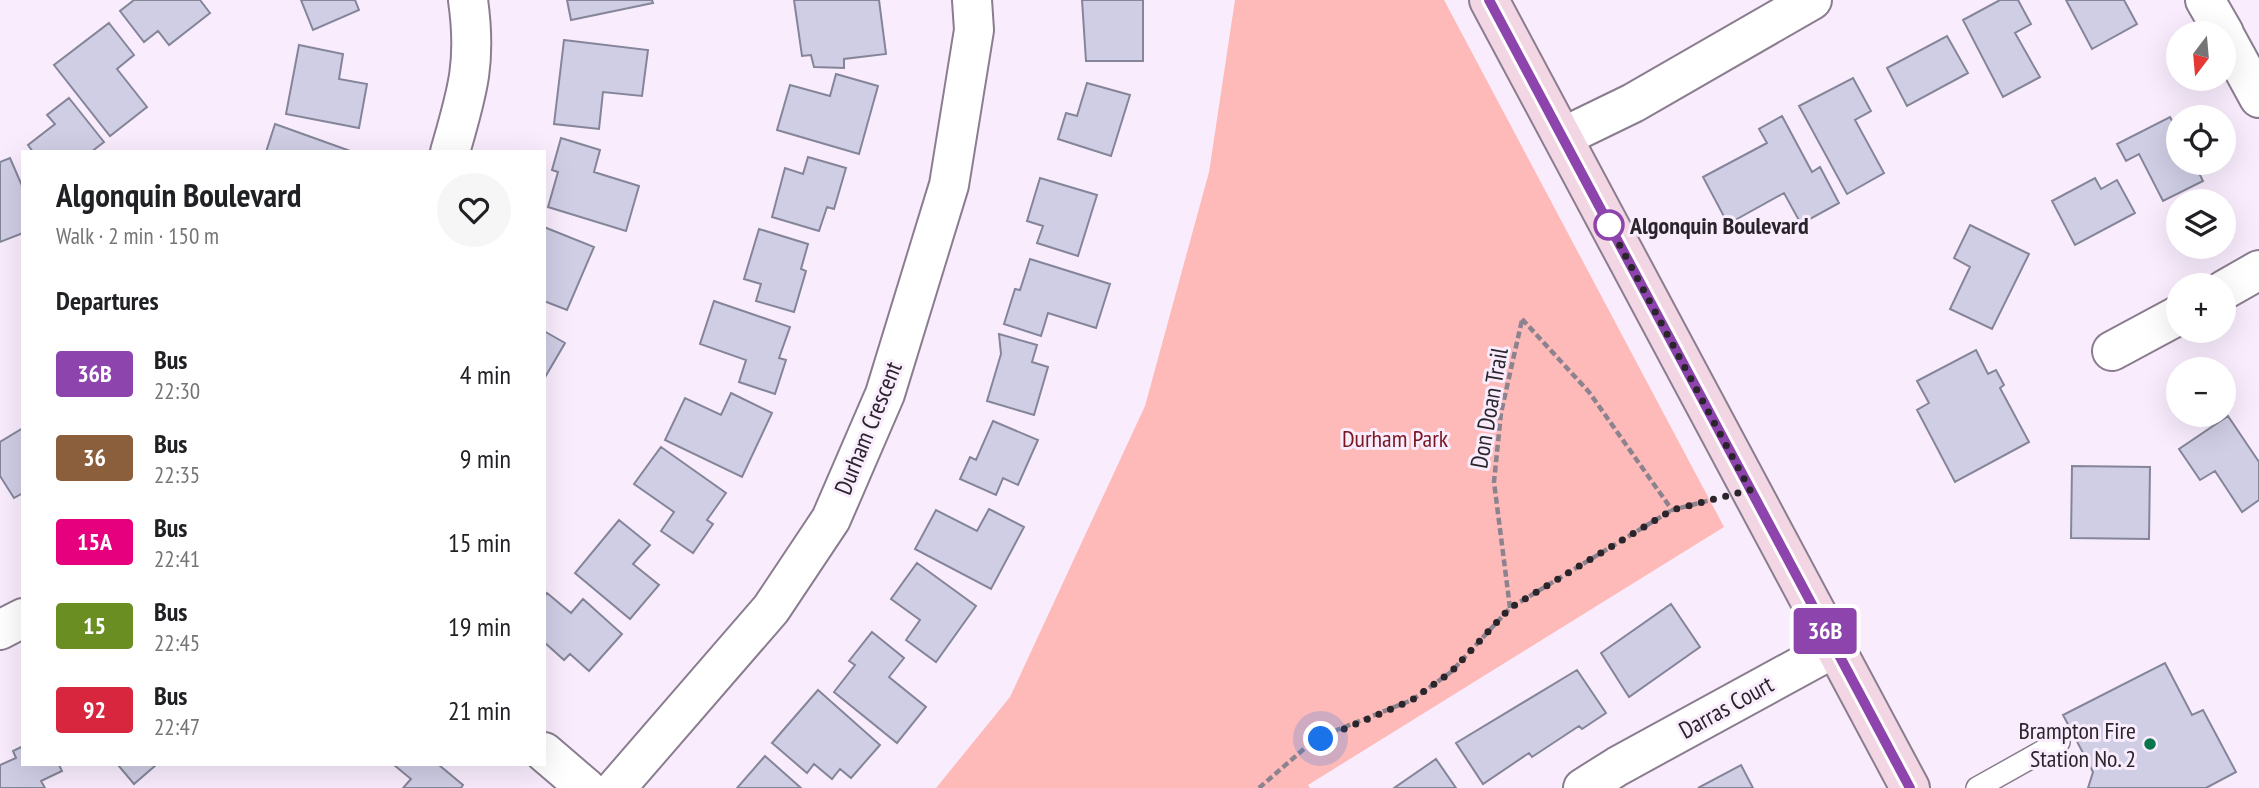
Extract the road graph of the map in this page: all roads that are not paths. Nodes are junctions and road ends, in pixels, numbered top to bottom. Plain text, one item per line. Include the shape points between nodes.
1 (468, 0) edge
2 (972, 0) edge
3 (1489, 0) edge
4 (1812, 0) edge
5 (2206, 0) edge
6 (2217, 21) edge
7 (2236, 56) edge
8 (2259, 98) edge
9 (1563, 137) junction
10 (451, 150) edge
11 (2259, 271) edge
12 (2236, 283) edge
13 (2166, 322) edge
14 (2112, 351) dead end
15 (21, 619) edge
16 (0, 630) edge
17 (1834, 648) junction
18 (2059, 741) dead end
19 (546, 754) edge
20 (1624, 777) edge
21 (586, 788) edge
22 (616, 788) edge
23 (1583, 788) edge
24 (1910, 788) edge
25 (1977, 788) edge

1 - 10 street via 473,33 471,81
2 - 22 street, Durham Crescent via 974,30 949,185 886,394 831,519 771,610
3 - 9 main road
4 - 9 street via 1633,103
5 - 6 street
7 - 8 street
9 - 17 main road
11 - 12 street
13 - 14 street
15 - 16 street
17 - 20 street, Darras Court
17 - 24 main road
18 - 25 lane
19 - 21 street
20 - 23 street, Darras Court

